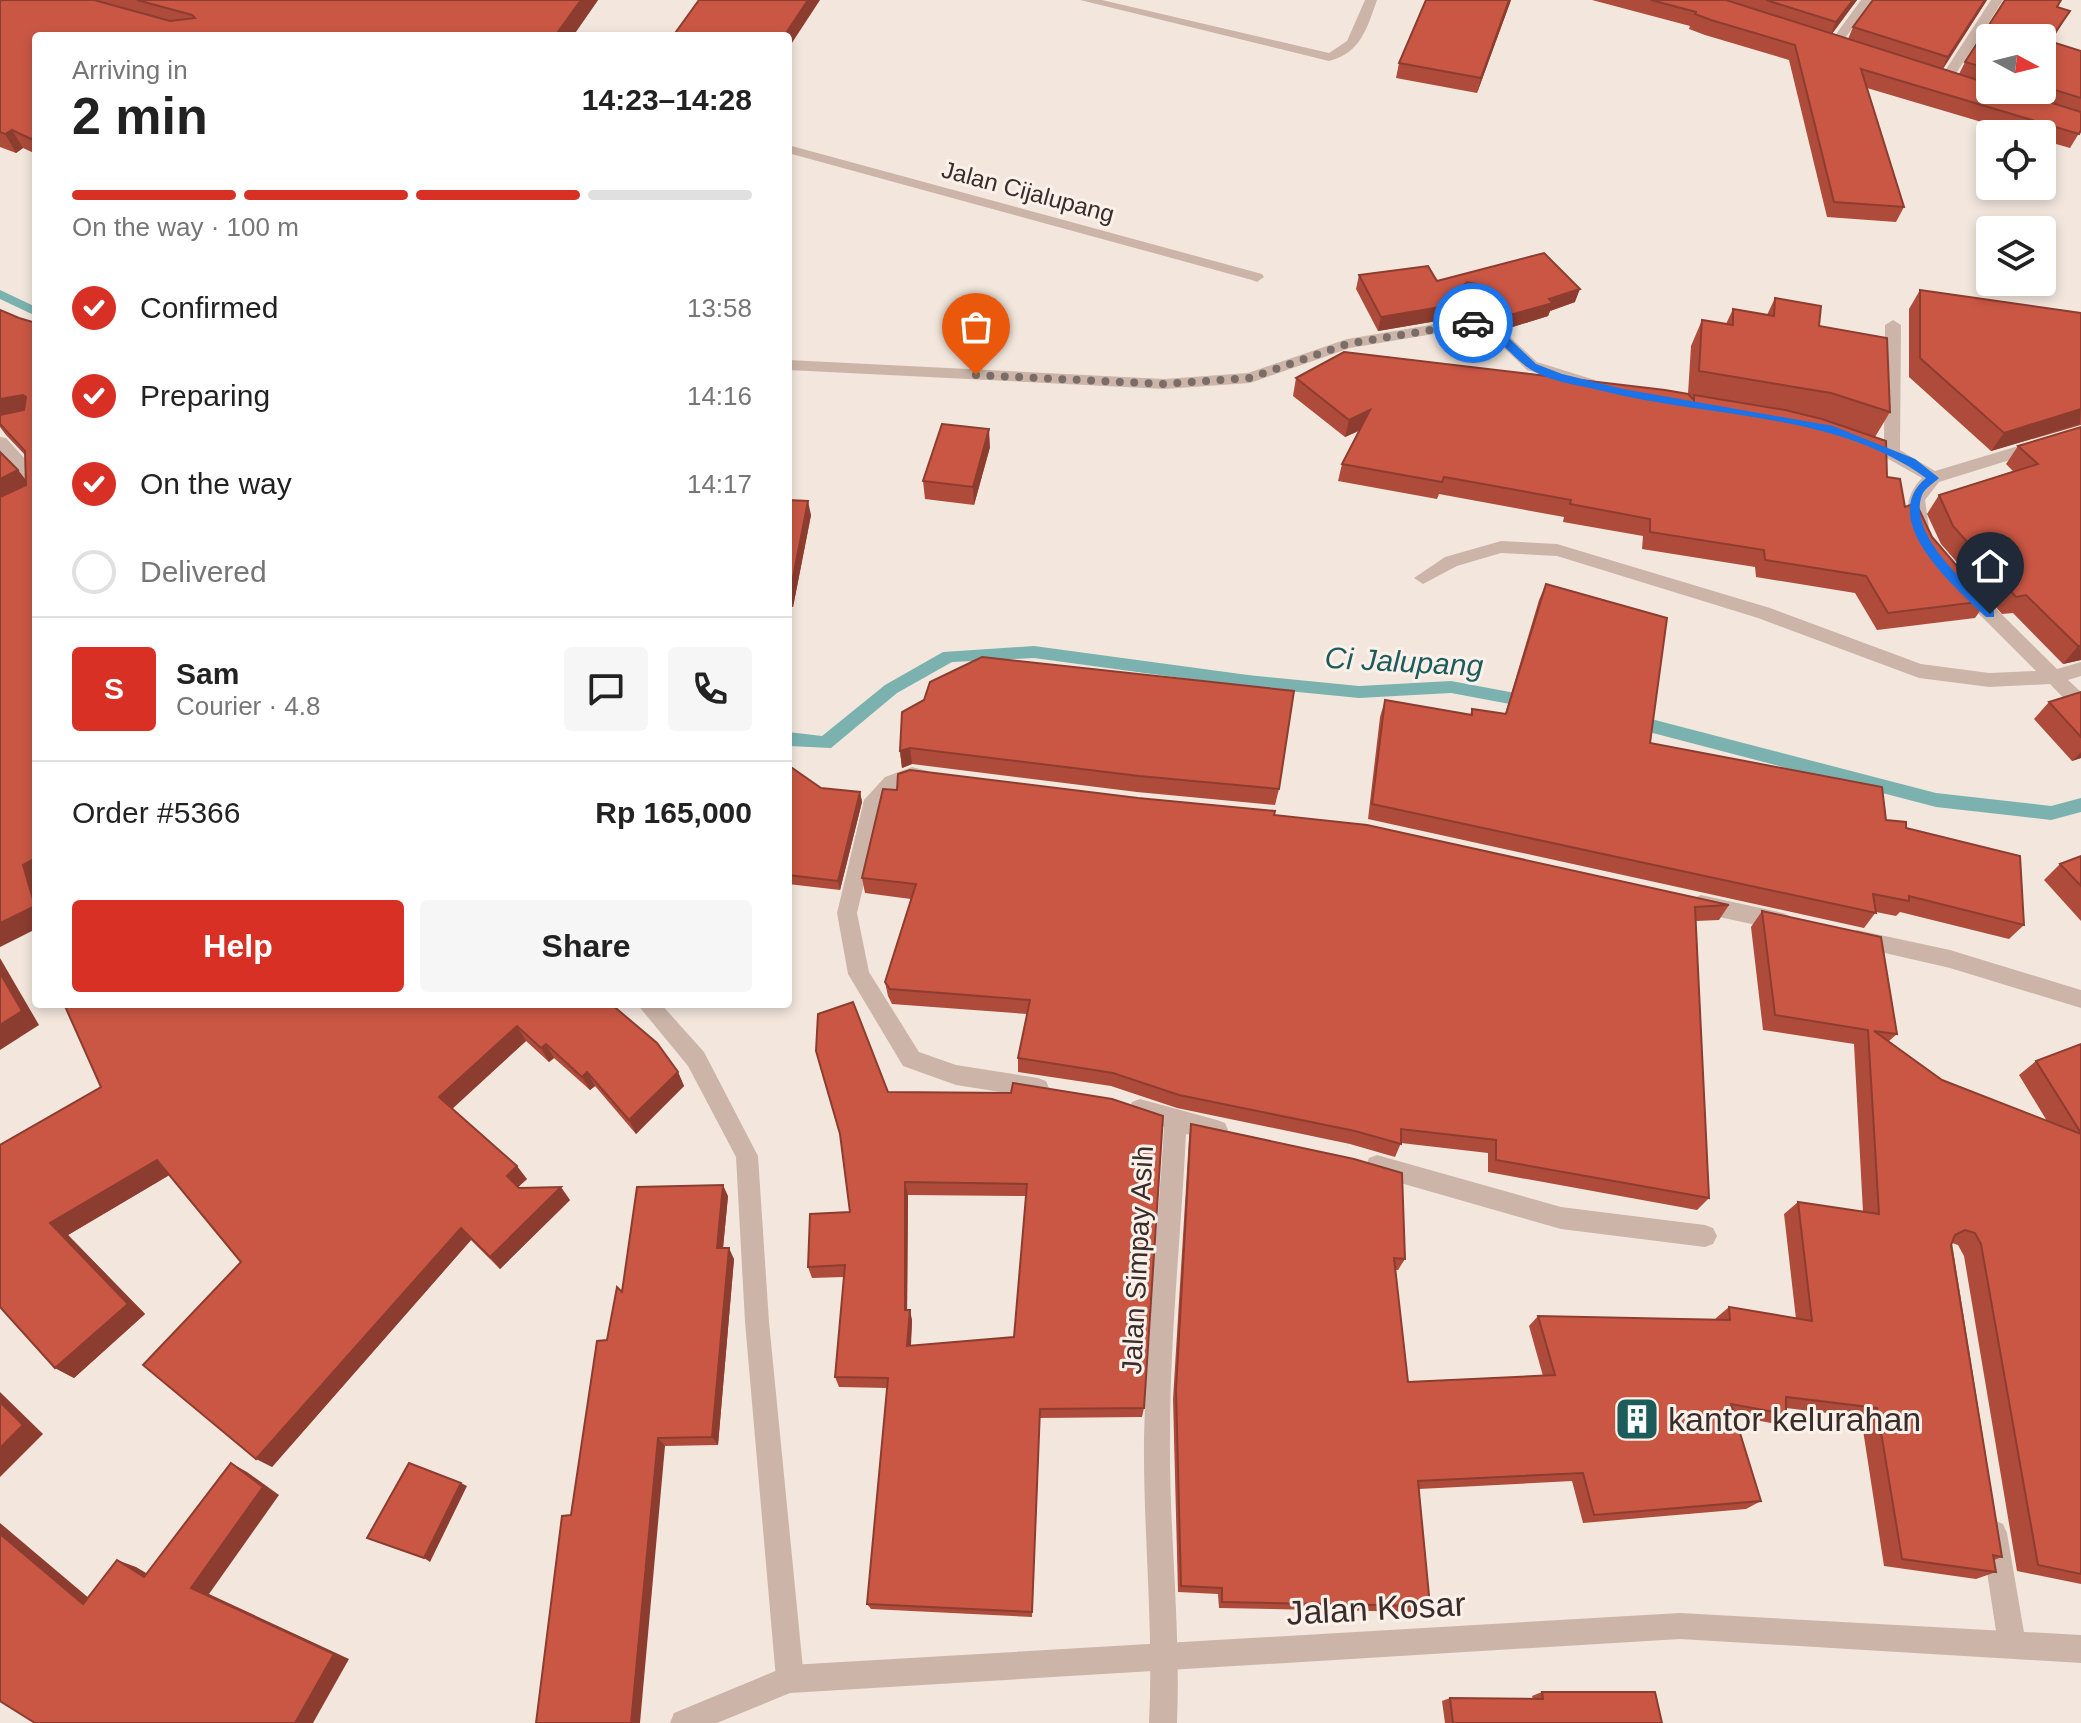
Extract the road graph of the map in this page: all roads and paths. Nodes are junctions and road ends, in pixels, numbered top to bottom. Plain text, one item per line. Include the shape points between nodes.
1 (1086, 0) edge
2 (1371, 0) edge
3 (1867, 0) edge
4 (1997, 0) edge
5 (1819, 40) edge
6 (1834, 45) junction
7 (1847, 49) edge
8 (1960, 85) edge
9 (792, 150) edge
10 (1257, 277) dead end
11 (1465, 303) edge
12 (1485, 321) junction
13 (1893, 325) dead end
14 (792, 365) edge
15 (1610, 389) edge
16 (2081, 432) edge
17 (1847, 434) edge
18 (0, 442) edge
19 (1892, 453) junction
20 (32, 477) edge
21 (1933, 478) junction
22 (1925, 542) edge
23 (1948, 572) edge
24 (1423, 578) dead end
25 (2081, 669) edge
26 (2054, 677) junction
27 (2081, 704) edge
28 (942, 778) edge
29 (1674, 898) edge
30 (1810, 928) edge
31 (1841, 935) edge
32 (2081, 999) edge
33 (651, 1008) edge
34 (1065, 1092) edge
35 (1124, 1104) edge
36 (1176, 1121) junction
37 (1233, 1134) edge
38 (1349, 1158) edge
39 (1705, 1236) dead end
40 (1989, 1504) edge
41 (2012, 1644) junction
42 (2081, 1649) edge
43 (1166, 1656) junction
44 (790, 1679) junction
45 (684, 1723) edge
46 (1163, 1723) edge

1 - 2 street via 1329,57 1351,48
3 - 6 street
4 - 8 street via 1938,78
5 - 6 street
6 - 7 street
9 - 10 street, Jalan Cijalupang
11 - 12 street
12 - 14 street via 1360,341 1250,378 1164,384
12 - 15 street via 1532,366
13 - 19 street
16 - 21 street
17 - 19 street
18 - 20 street
19 - 21 street
21 - 22 street via 1918,491 1913,511
23 - 26 street
24 - 26 street via 1451,561 1501,547 1557,550 1764,613 1919,671 1989,680
25 - 26 street
26 - 27 street
28 - 34 street via 912,775 892,782 874,800 847,913 859,974 911,1059 956,1075
29 - 30 street
31 - 32 street via 1950,959
33 - 44 street via 696,1059 747,1156
35 - 36 street, Jalan Simpay Asih
36 - 37 street
36 - 43 street, Jalan Simpay Asih via 1157,1436
38 - 39 street via 1561,1218
40 - 41 street
41 - 42 street, Jalan Kosar
41 - 43 street, Jalan Kosar via 1680,1626
43 - 44 street, Jalan Kosar
43 - 46 street, Jalan Simpay Asih
44 - 45 street, Jalan Kosar

